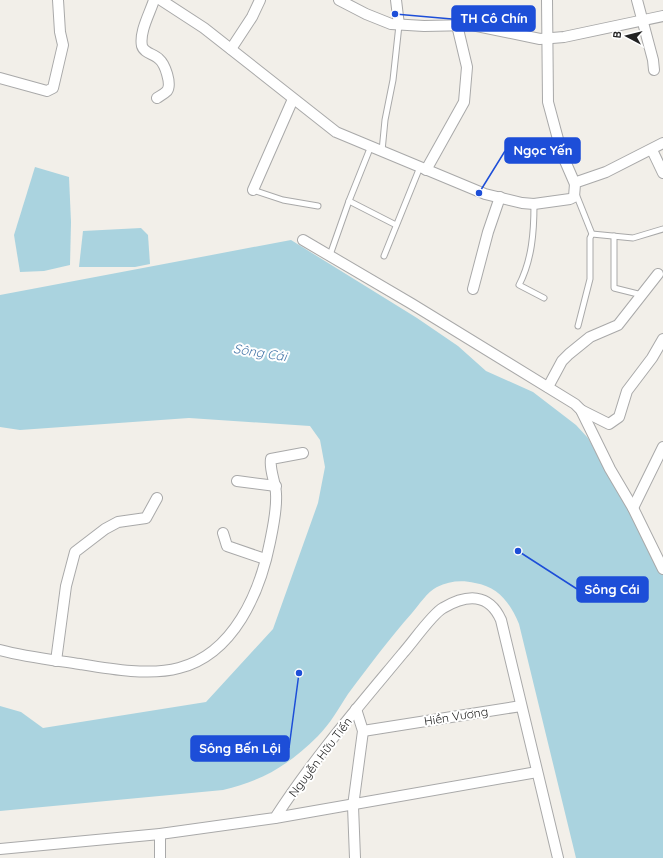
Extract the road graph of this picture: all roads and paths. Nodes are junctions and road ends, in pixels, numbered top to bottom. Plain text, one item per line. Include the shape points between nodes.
1 (58, 0) edge
2 (154, 0) edge
3 (161, 0) edge
4 (260, 0) edge
5 (339, 0) edge
6 (396, 0) edge
7 (547, 0) edge
8 (637, 0) edge
9 (663, 16) edge
10 (641, 20) junction
11 (399, 25) junction
12 (457, 25) junction
13 (547, 39) junction
14 (231, 49) junction
15 (654, 70) dead end
16 (0, 78) edge
17 (157, 98) dead end
18 (293, 99) junction
19 (663, 143) edge
20 (372, 146) junction
21 (652, 150) junction
22 (382, 151) junction
23 (423, 168) junction
24 (663, 173) edge
25 (575, 189) junction
26 (253, 190) joint
27 (500, 197) junction
28 (348, 201) junction
29 (534, 204) junction
30 (318, 206) dead end
31 (396, 225) junction
32 (663, 229) edge
33 (592, 234) junction
34 (614, 236) junction
35 (303, 240) dead end
36 (330, 255) junction
37 (384, 256) dead end
38 (658, 274) dead end
39 (473, 289) dead end
40 (642, 295) junction
41 (544, 298) dead end
42 (578, 326) dead end
43 (663, 339) edge
44 (548, 387) junction
45 (581, 410) junction
46 (663, 448) edge
47 (304, 453) dead end
48 (237, 481) dead end
49 (276, 486) junction
50 (157, 498) dead end
51 (633, 508) junction
52 (223, 533) dead end
53 (265, 559) junction
54 (663, 569) edge
55 (0, 650) edge
56 (56, 660) junction
57 (522, 706) junction
58 (356, 709) junction
59 (363, 731) junction
60 (537, 772) junction
61 (353, 806) junction
62 (275, 818) junction
63 (160, 834) junction
64 (0, 849) edge
65 (160, 858) edge
66 (355, 858) edge
67 (558, 858) edge

1 - 16 street via 63,45 53,88 48,91
2 - 17 street via 142,44 146,51 160,59 168,78 167,91
3 - 14 street
4 - 14 street
5 - 11 street via 380,21
6 - 11 street
7 - 13 street
8 - 10 street
9 - 10 street
10 - 13 street
10 - 15 street
11 - 12 street
11 - 22 lane
12 - 13 street via 479,26 531,38
12 - 23 street via 467,67 464,102 454,122
13 - 25 street via 548,102 562,154
14 - 18 street
18 - 20 street via 336,132
18 - 26 street
19 - 21 street
20 - 22 street
20 - 28 lane
21 - 24 street
21 - 25 street via 606,172 579,181
22 - 23 street
23 - 27 street via 477,191
23 - 31 lane
25 - 29 street via 574,197 570,199
25 - 33 lane
26 - 30 lane via 284,200
27 - 29 street
27 - 39 street
28 - 31 lane
28 - 36 lane
29 - 41 lane via 534,227 528,268 519,285
31 - 37 lane
32 - 34 lane via 636,238
33 - 34 lane
33 - 42 lane via 590,279
34 - 40 lane via 614,288
35 - 36 street
36 - 44 street
38 - 40 street
40 - 44 street via 618,325 590,337 569,354
43 - 45 street via 627,390 622,411 616,420 609,424 604,423
44 - 45 street via 576,404
45 - 51 street
46 - 51 street
47 - 49 street via 271,459
48 - 49 street
49 - 53 street via 277,500
50 - 56 street via 146,518 118,522 75,552 66,586
51 - 54 street
52 - 53 street via 227,546
53 - 56 street via 256,589 239,622 224,641 194,662 173,669 136,670
55 - 56 street
57 - 58 street, Nguyễn Hữu Tiến via 512,660 496,609 491,604 469,598 442,608
57 - 59 street, Hiền Vương
57 - 60 street
58 - 59 street
58 - 62 street, Nguyễn Hữu Tiến via 294,789
59 - 61 street
60 - 61 street
60 - 67 street
61 - 62 street
61 - 66 street
62 - 63 street
63 - 64 street
63 - 65 street

